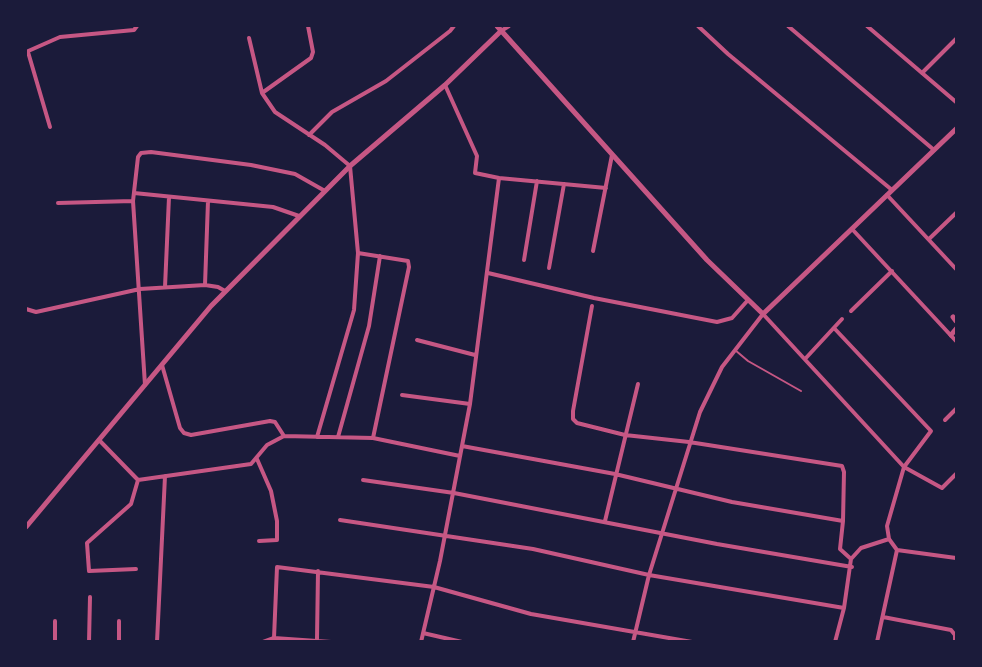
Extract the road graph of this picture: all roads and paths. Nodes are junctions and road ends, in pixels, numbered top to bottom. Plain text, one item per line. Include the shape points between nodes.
1 (137, 26) edge
2 (308, 26) edge
3 (454, 26) edge
4 (497, 26) edge
5 (509, 26) edge
6 (698, 26) edge
7 (788, 26) edge
8 (867, 26) edge
9 (501, 31) junction
10 (249, 38) dead end
11 (957, 39) edge
12 (26, 52) edge
13 (922, 73) junction
14 (445, 85) junction
15 (262, 93) junction
16 (957, 102) edge
17 (50, 127) dead end
18 (957, 129) edge
19 (309, 135) junction
20 (934, 150) junction
21 (612, 155) junction
22 (350, 166) junction
23 (500, 178) junction
24 (537, 182) junction
25 (564, 184) junction
26 (606, 188) junction
27 (892, 190) junction
28 (325, 191) junction
29 (134, 192) junction
30 (887, 195) junction
31 (169, 196) junction
32 (133, 201) junction
33 (208, 201) junction
34 (57, 203) dead end
35 (957, 213) edge
36 (299, 216) junction
37 (852, 229) junction
38 (928, 239) junction
39 (593, 250) dead end
40 (358, 253) junction
41 (380, 256) junction
42 (524, 260) dead end
43 (549, 268) dead end
44 (957, 269) edge
45 (892, 271) junction
46 (488, 273) junction
47 (205, 285) junction
48 (165, 287) junction
49 (140, 289) junction
50 (225, 291) junction
51 (748, 300) junction
52 (592, 306) dead end
53 (26, 309) edge
54 (851, 311) dead end
55 (763, 314) junction
56 (842, 320) dead end
57 (834, 328) junction
58 (957, 329) edge
59 (951, 335) junction
60 (417, 340) dead end
61 (957, 341) edge
62 (735, 351) junction
63 (475, 355) junction
64 (804, 359) junction
65 (162, 365) junction
66 (638, 384) dead end
67 (145, 386) junction
68 (801, 391) dead end
69 (402, 395) dead end
70 (470, 404) junction
71 (957, 409) edge
72 (945, 420) dead end
73 (625, 435) junction
74 (284, 436) junction
75 (317, 437) junction
76 (338, 437) junction
77 (373, 438) junction
78 (99, 440) junction
79 (689, 442) junction
80 (462, 446) junction
81 (461, 456) junction
82 (257, 459) junction
83 (904, 467) junction
84 (615, 474) junction
85 (957, 474) edge
86 (165, 476) junction
87 (138, 480) junction
88 (363, 480) dead end
89 (675, 488) junction
90 (453, 493) junction
91 (340, 520) dead end
92 (605, 521) junction
93 (843, 521) junction
94 (26, 527) edge
95 (662, 533) junction
96 (445, 536) junction
97 (889, 539) junction
98 (259, 541) dead end
99 (897, 550) junction
100 (957, 558) edge
101 (851, 559) junction
102 (852, 567) junction
103 (136, 569) dead end
104 (318, 571) junction
105 (649, 575) junction
106 (434, 587) junction
107 (90, 597) dead end
108 (844, 608) junction
109 (883, 617) junction
110 (55, 621) dead end
111 (119, 621) dead end
112 (635, 631) junction
113 (423, 633) junction
114 (274, 638) junction
115 (317, 639) junction
116 (297, 640) edge
117 (56, 642) edge
118 (88, 642) edge
119 (119, 642) edge
120 (157, 642) edge
121 (263, 642) edge
122 (331, 642) edge
123 (421, 642) edge
124 (462, 642) edge
125 (633, 642) edge
126 (692, 642) edge
127 (835, 642) edge
128 (877, 642) edge
129 (956, 642) edge

1 - 12 street via 134,30 60,37
2 - 15 street via 311,58
3 - 19 street via 386,81 332,112
4 - 9 street
5 - 9 street
6 - 27 street
7 - 20 street
8 - 13 street
9 - 14 street
9 - 21 street
10 - 15 street
11 - 13 street
12 - 17 street
13 - 16 street
14 - 22 street
14 - 23 street via 477,156 475,173
15 - 19 street via 282,119
18 - 20 street
19 - 22 street
20 - 27 street
21 - 26 street
21 - 51 street
22 - 28 street
22 - 40 street
23 - 24 street
23 - 46 street
24 - 25 street
24 - 42 street
25 - 26 street
25 - 43 street
26 - 39 street
27 - 30 street
28 - 29 street via 295,174 151,152 138,157
28 - 36 street
29 - 31 street
29 - 32 street
30 - 37 street
30 - 38 street
31 - 33 street
31 - 48 street
32 - 34 street
32 - 49 street
33 - 36 street via 273,207
33 - 47 street
35 - 38 street
36 - 50 street
37 - 45 street
37 - 55 street
38 - 44 street
40 - 41 street
40 - 75 street via 354,310
41 - 76 street via 369,326
41 - 77 street via 408,261 409,267
45 - 54 street
45 - 59 street
46 - 51 street via 717,322 732,318
46 - 63 street
47 - 48 street
47 - 50 street
48 - 49 street
49 - 53 street via 36,312
49 - 67 street
50 - 65 street
51 - 55 street
52 - 73 street via 573,418 577,423
55 - 62 street
55 - 64 street
56 - 57 street
57 - 64 street
57 - 83 street via 931,431
58 - 59 street
59 - 61 street
60 - 63 street
62 - 68 lane
62 - 79 street via 711,387
63 - 70 street
64 - 83 street
65 - 67 street
65 - 74 street via 184,433 270,421
66 - 73 street
67 - 78 street
69 - 70 street
70 - 80 street
71 - 72 street
73 - 79 street
73 - 84 street
74 - 75 street
74 - 82 street via 267,445
75 - 76 street
76 - 77 street
77 - 81 street
78 - 87 street
78 - 94 street
79 - 89 street
79 - 93 street via 842,466
80 - 81 street
80 - 84 street
81 - 90 street
82 - 86 street via 242,467
82 - 98 street via 271,491 277,521 277,540
83 - 85 street via 942,488
83 - 97 street via 887,526
84 - 89 street
84 - 92 street
86 - 87 street
86 - 120 street
87 - 103 street via 131,504 87,543 89,571
88 - 90 street
89 - 93 street
89 - 95 street
90 - 92 street
90 - 96 street
91 - 96 street
92 - 95 street
93 - 101 street via 840,549
95 - 102 street
95 - 105 street
96 - 105 street via 533,549
96 - 106 street
97 - 99 street
97 - 101 street via 861,548
99 - 100 street
99 - 109 street
101 - 102 street
102 - 108 street
104 - 106 street
104 - 114 street via 277,567
104 - 115 street
105 - 108 street
105 - 112 street
106 - 112 street via 531,614
106 - 113 street
107 - 118 street
108 - 127 street
109 - 128 street
109 - 129 street via 951,630
110 - 117 street
111 - 119 street
112 - 125 street
112 - 126 street
113 - 123 street
113 - 124 street
114 - 116 street
114 - 121 street
115 - 116 street
115 - 122 street

